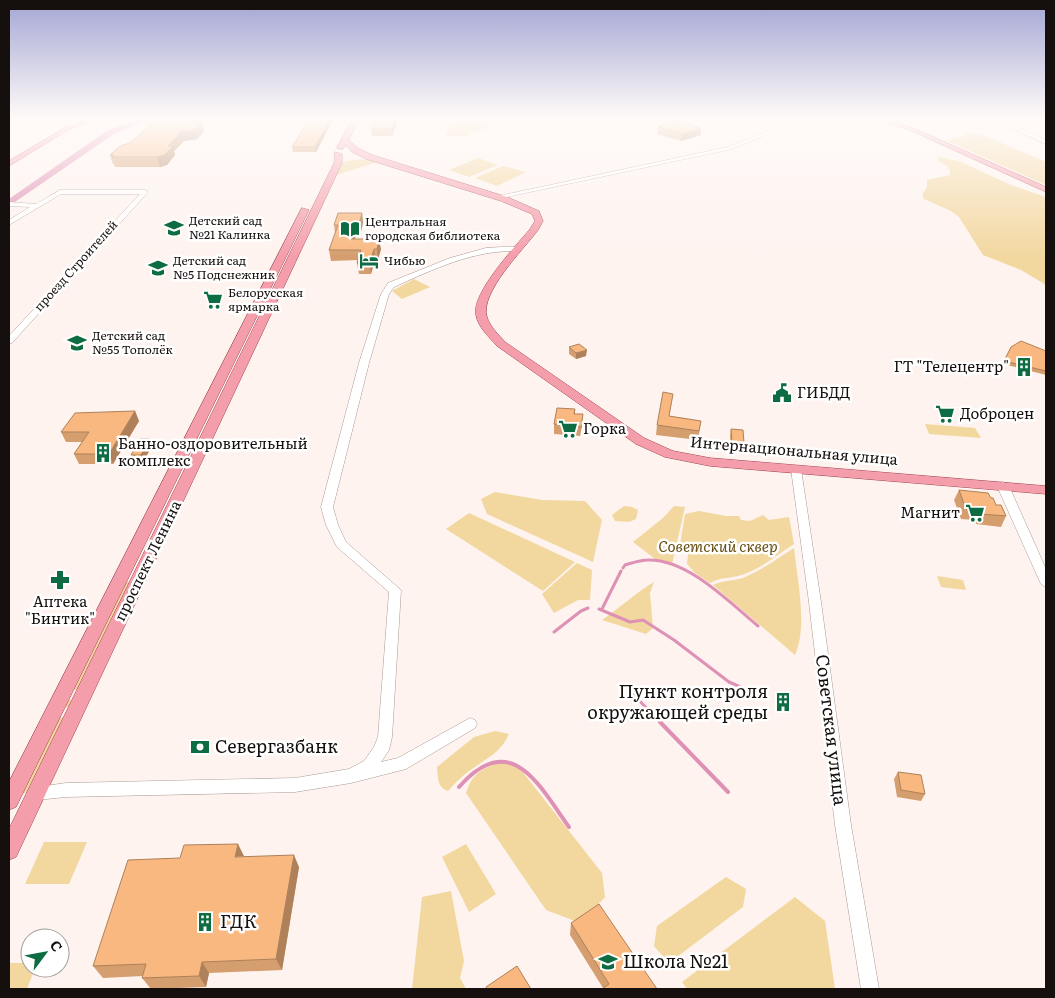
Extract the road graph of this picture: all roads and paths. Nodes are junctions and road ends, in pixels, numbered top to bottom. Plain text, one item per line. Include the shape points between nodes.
1 (328, 165) edge
2 (337, 165) edge
3 (393, 165) edge
4 (651, 165) edge
5 (991, 165) edge
6 (1046, 190) edge
7 (497, 197) junction
8 (9, 204) edge
9 (38, 206) junction
10 (9, 223) edge
11 (518, 250) junction
12 (281, 271) junction
13 (9, 341) edge
14 (796, 469) junction
15 (1002, 486) junction
16 (1046, 490) edge
17 (1046, 582) edge
18 (470, 724) dead end
19 (351, 776) junction
20 (37, 793) junction
21 (9, 801) edge
22 (9, 850) edge
23 (870, 989) edge

1 - 12 main road, проспект Ленина
2 - 12 main road, проспект Ленина
3 - 7 main road, Интернациональная улица
4 - 7 street, Интернациональная улица
5 - 6 main road
7 - 11 main road, Интернациональная улица via 536,213 539,221
8 - 9 street
9 - 10 street
9 - 13 street, проезд Строителей via 60,192 145,192
11 - 14 main road, Интернациональная улица via 494,279 480,306 486,327 501,344 640,441 662,451 710,462
11 - 19 street via 464,256 391,285 385,294 327,507 341,544 395,590 385,737 381,750 369,766
12 - 20 main road, проспект Ленина
12 - 21 main road, проспект Ленина
14 - 15 main road, Интернациональная улица
14 - 23 street, Советская улица via 843,825
15 - 16 main road, Интернациональная улица
15 - 17 street
18 - 19 street via 401,764
19 - 20 street via 295,785
20 - 22 main road, проспект Ленина

